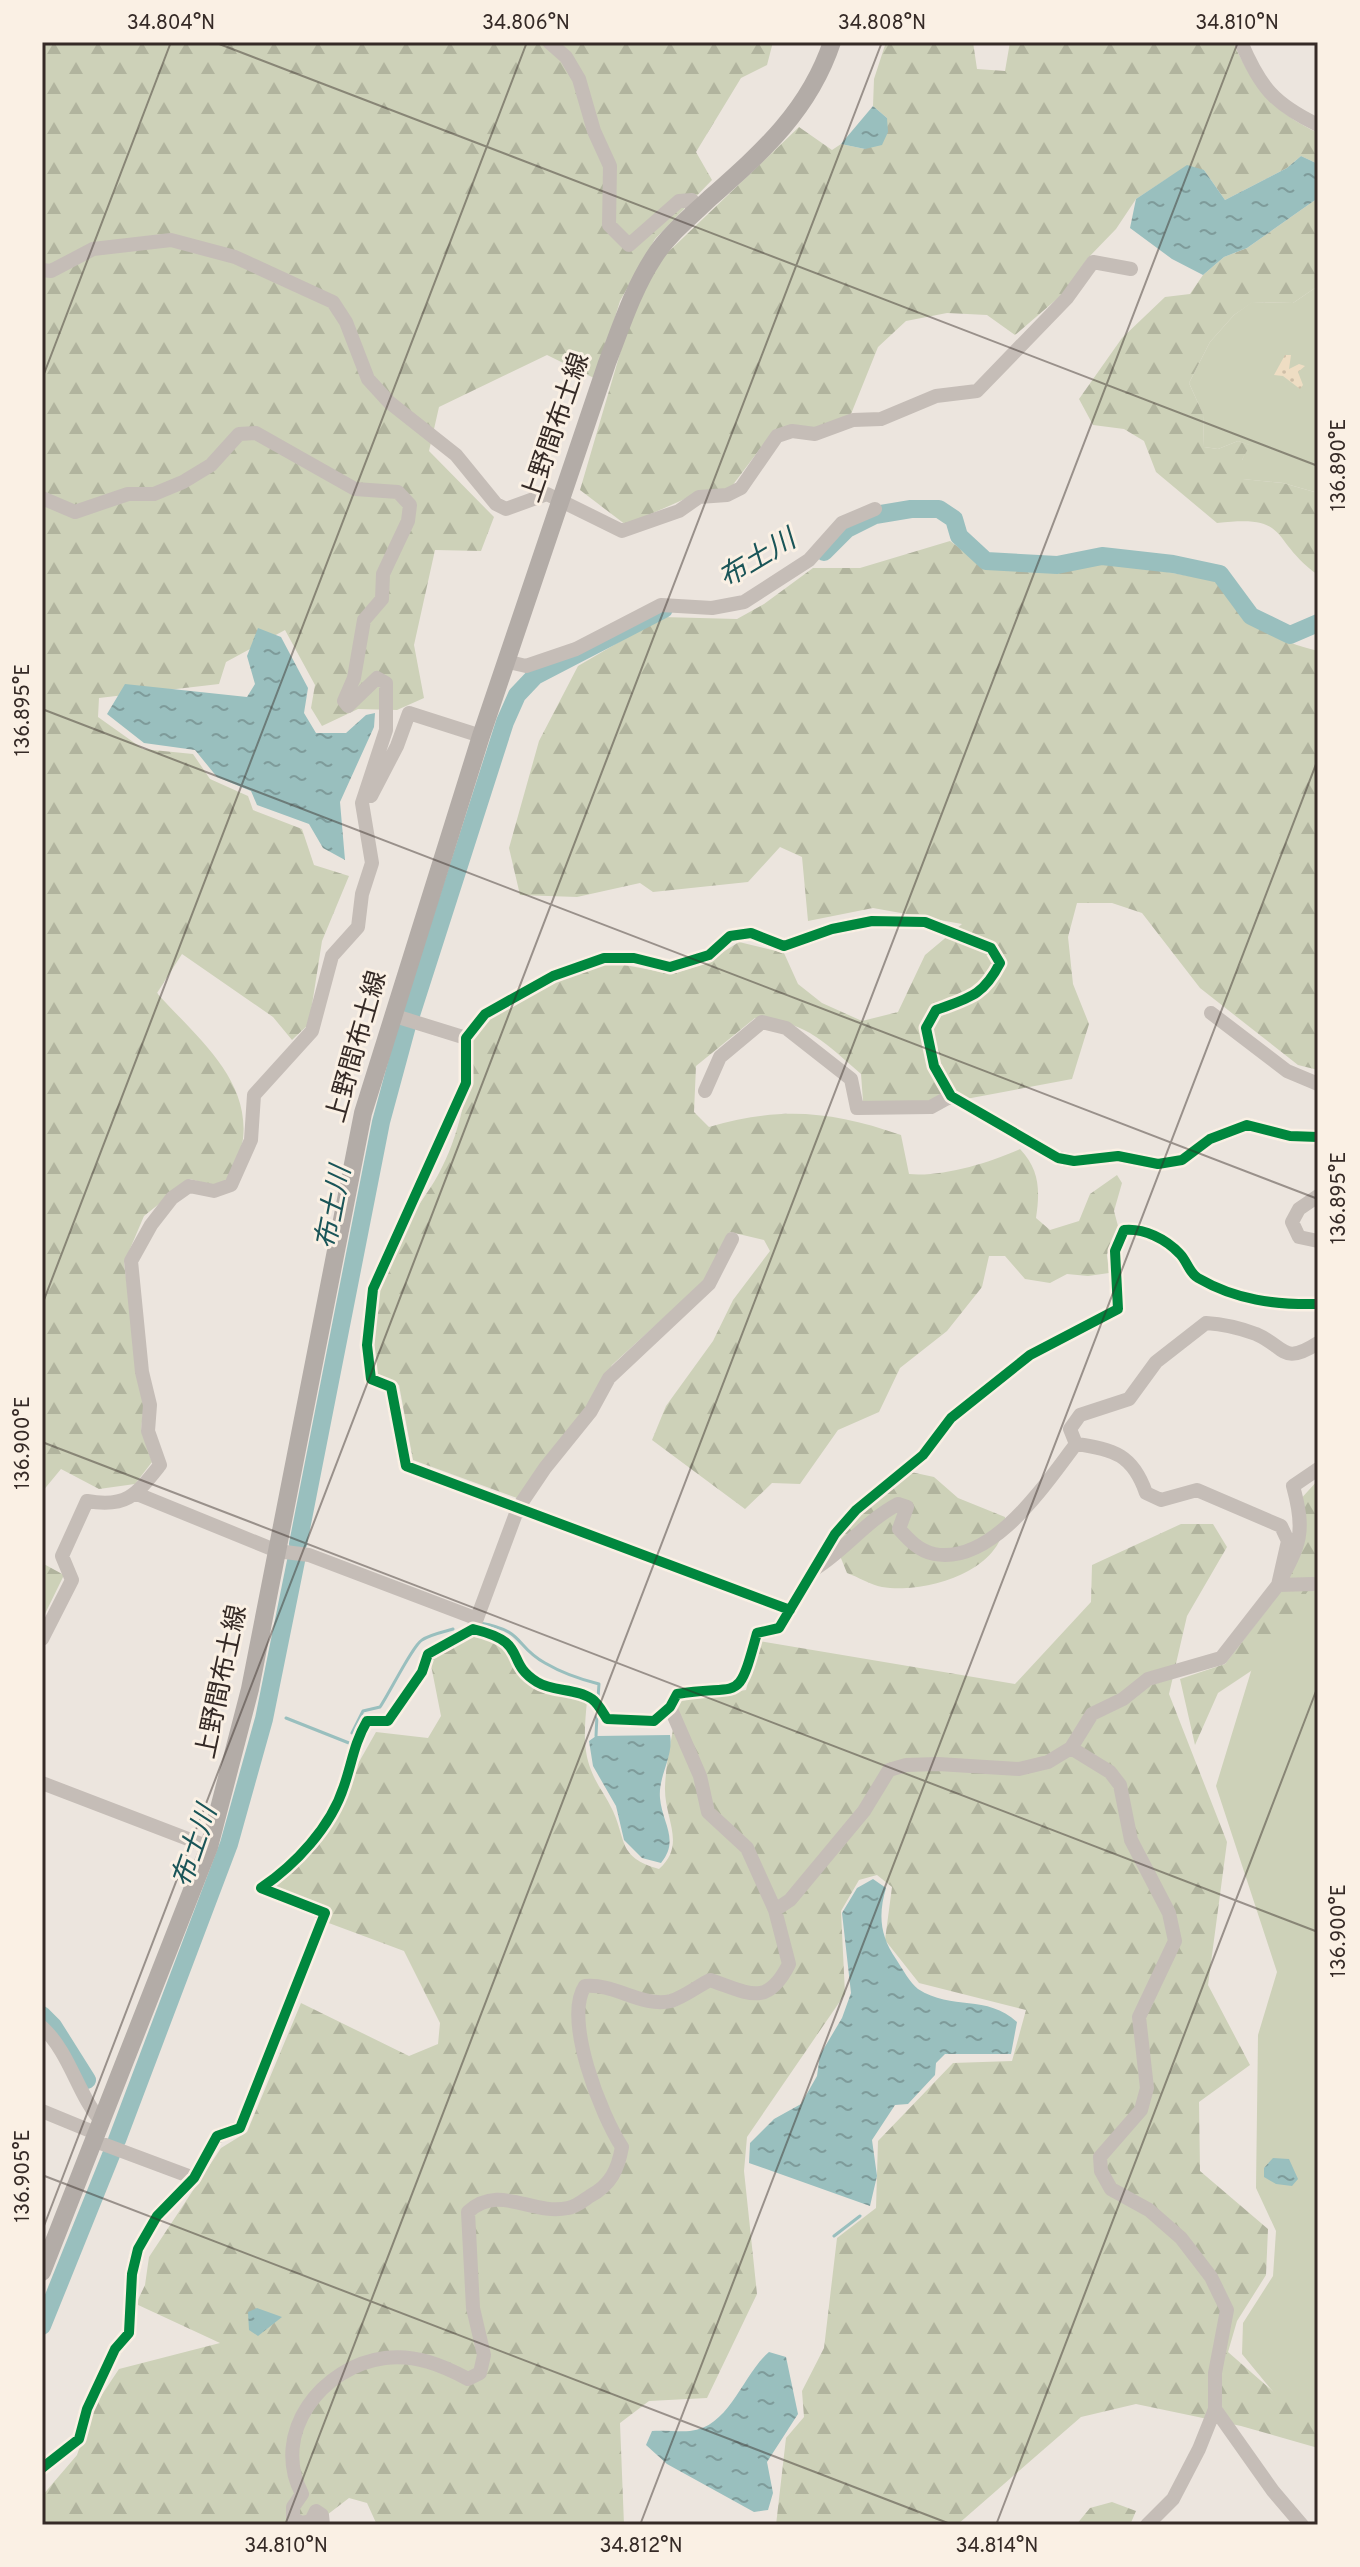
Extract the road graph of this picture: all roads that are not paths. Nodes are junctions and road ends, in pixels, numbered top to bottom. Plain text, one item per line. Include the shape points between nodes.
1 (549, 42) edge
2 (832, 42) edge
3 (1241, 42) edge
4 (1318, 125) edge
5 (692, 215) junction
6 (1131, 269) dead end
7 (42, 270) edge
8 (42, 498) edge
9 (559, 498) junction
10 (875, 509) dead end
11 (505, 661) junction
12 (481, 736) junction
13 (366, 820) junction
14 (1211, 1013) dead end
15 (392, 1015) junction
16 (466, 1038) junction
17 (1318, 1084) edge
18 (705, 1091) dead end
19 (951, 1096) junction
20 (1318, 1137) edge
21 (1318, 1196) edge
22 (732, 1239) dead end
23 (1318, 1241) edge
24 (1318, 1304) edge
25 (1318, 1343) edge
26 (1076, 1444) junction
27 (1318, 1469) edge
28 (137, 1494) junction
29 (518, 1508) junction
30 (277, 1551) junction
31 (813, 1571) junction
32 (1313, 1584) dead end
33 (1278, 1585) junction
34 (790, 1610) junction
35 (474, 1623) junction
36 (42, 1639) edge
37 (670, 1707) junction
38 (1071, 1748) junction
39 (42, 1783) edge
40 (209, 1847) junction
41 (775, 1910) junction
42 (42, 2027) edge
43 (42, 2111) edge
44 (98, 2133) junction
45 (194, 2178) junction
46 (42, 2272) edge
47 (1215, 2409) junction
48 (42, 2468) edge
49 (323, 2525) edge
50 (1147, 2525) edge
51 (1302, 2525) edge

1 - 5 street via 579,79 610,166 609,225 629,245 679,201 692,200
2 - 5 main road, 上野間布土線 via 812,90 784,129
3 - 4 street via 1254,72 1284,109
5 - 9 main road, 上野間布土線 via 655,256 629,306
6 - 9 street via 1093,262 1067,298 977,391 936,396 881,419 853,420 815,434 792,431 777,436 741,488 727,495 699,497 679,511 622,531
7 - 9 street via 51,271 93,249 171,240 235,257 333,302 368,379 456,455 496,504 506,509 547,494
8 - 13 street via 75,512 128,494 154,494 211,465 239,434 256,433 355,489 398,492 410,505 408,521 383,574 382,599 364,620 354,678 344,701 348,706 358,700 377,678 386,683 386,730 362,803
9 - 11 main road, 上野間布土線
10 - 11 street via 842,523 809,560 744,602 712,608 661,605 576,649 526,666
11 - 12 main road, 上野間布土線
12 - 13 street via 409,713 368,802
12 - 15 main road, 上野間布土線
13 - 28 street via 372,863 358,927 332,956 312,1031 254,1095 251,1140 231,1185 214,1191 189,1186 172,1198 131,1261 150,1405 148,1431 160,1465
14 - 17 street via 1287,1071
15 - 16 street
15 - 30 main road, 上野間布土線 via 363,1113
16 - 19 street via 485,1014 522,992 604,958 634,958 670,967 709,955 730,936 751,933 784,946 872,921 925,922 991,948 1000,963 987,987 936,1010 926,1028 934,1066
16 - 29 street via 466,1083 373,1289 367,1345 371,1379 391,1387 406,1466
18 - 19 street via 720,1057 762,1022 786,1028 851,1079 857,1108 931,1107
19 - 20 street via 1058,1158 1074,1161 1118,1156 1158,1164 1182,1160 1210,1139 1247,1125
21 - 23 street via 1299,1209 1292,1222 1299,1237
22 - 29 street via 709,1284 609,1378 591,1411
24 - 31 street via 1273,1305 1227,1292 1194,1276 1181,1255 1163,1241 1137,1229 1124,1230 1115,1251 1118,1309 1030,1355 951,1418 923,1455 856,1510
25 - 26 street via 1299,1355 1282,1353 1259,1335 1206,1323 1156,1362 1129,1399 1080,1415 1070,1429
26 - 31 street via 1005,1531 951,1554 934,1554 918,1548 899,1529 907,1507 898,1504 872,1517
26 - 33 street via 1124,1457 1139,1471 1146,1493 1161,1500 1197,1490 1281,1526 1288,1541
27 - 33 street via 1293,1486 1302,1516 1301,1542
28 - 30 street
28 - 36 street via 112,1505 87,1501 62,1556 72,1580
29 - 34 street
29 - 35 street
30 - 35 street via 309,1555
30 - 40 main road, 上野間布土線 via 250,1689
31 - 34 street
32 - 33 street
33 - 38 street via 1221,1658 1148,1679 1092,1714
34 - 37 street via 779,1628 757,1633 745,1677 728,1693 677,1694
35 - 37 street via 514,1648 523,1670 538,1683 591,1698 607,1719 654,1721
35 - 45 street via 428,1654 422,1672 388,1721 367,1721 330,1816 286,1871 261,1888 325,1913 240,2128 217,2136
37 - 41 street via 700,1776 708,1812 747,1848
38 - 41 street via 1048,1762 1019,1769 938,1764 889,1770 864,1811 790,1900
38 - 47 street via 1110,1772 1120,1785 1131,1840 1169,1913 1175,1941 1139,2017 1147,2088 1141,2110 1100,2157 1101,2171 1111,2189 1149,2210 1181,2238 1217,2288 1227,2310 1215,2373
39 - 40 street
40 - 44 main road, 上野間布土線
41 - 49 street via 789,1964 769,1993 755,1995 710,1980 670,2001 642,2000 603,1984 585,1986 577,1998 581,2042 610,2129 622,2147 618,2170 600,2191 570,2208 546,2209 498,2197 468,2212 473,2308 484,2355 480,2373 468,2379 441,2364 384,2358 354,2366 328,2385 294,2431 289,2461 302,2494 293,2518 311,2521 316,2511
42 - 44 street via 73,2068
43 - 44 street
44 - 45 street
44 - 46 main road, 上野間布土線
45 - 48 street via 157,2216 138,2249 129,2333 115,2349 79,2439
47 - 50 street via 1173,2499
47 - 51 street

